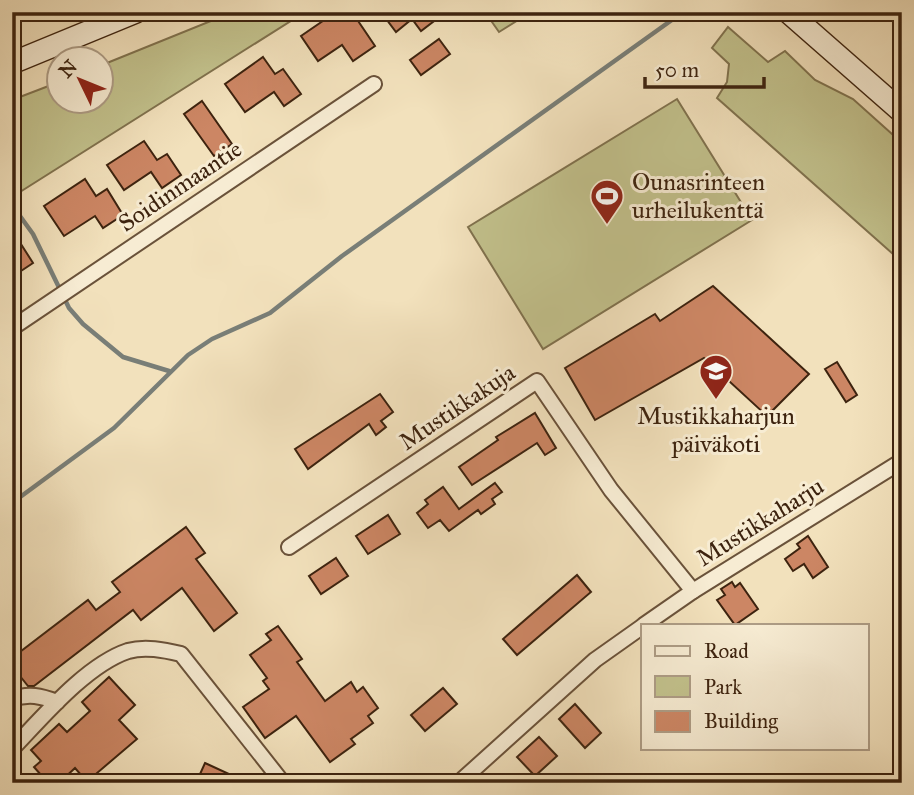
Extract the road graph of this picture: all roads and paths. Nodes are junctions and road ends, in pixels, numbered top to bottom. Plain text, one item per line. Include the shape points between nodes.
1 (136, 12) edge
2 (788, 12) edge
3 (12, 63) edge
4 (374, 84) dead end
5 (902, 112) edge
6 (12, 328) edge
7 (902, 461) edge
8 (289, 547) dead end
9 (693, 591) junction
10 (647, 624) edge
11 (641, 628) edge
12 (12, 699) edge
13 (57, 702) junction
14 (12, 749) edge
15 (463, 779) dead end
16 (283, 783) edge

1 - 3 street
2 - 5 street
4 - 6 street, Soidinmaantie
7 - 9 street, Mustikkaharju
8 - 9 street, Mustikkakuja via 537,381 611,490
9 - 10 street, Mustikkaharju
11 - 15 street, Mustikkaharju via 595,660
12 - 13 street via 23,695
13 - 14 street
13 - 16 street via 97,668 127,651 181,654

